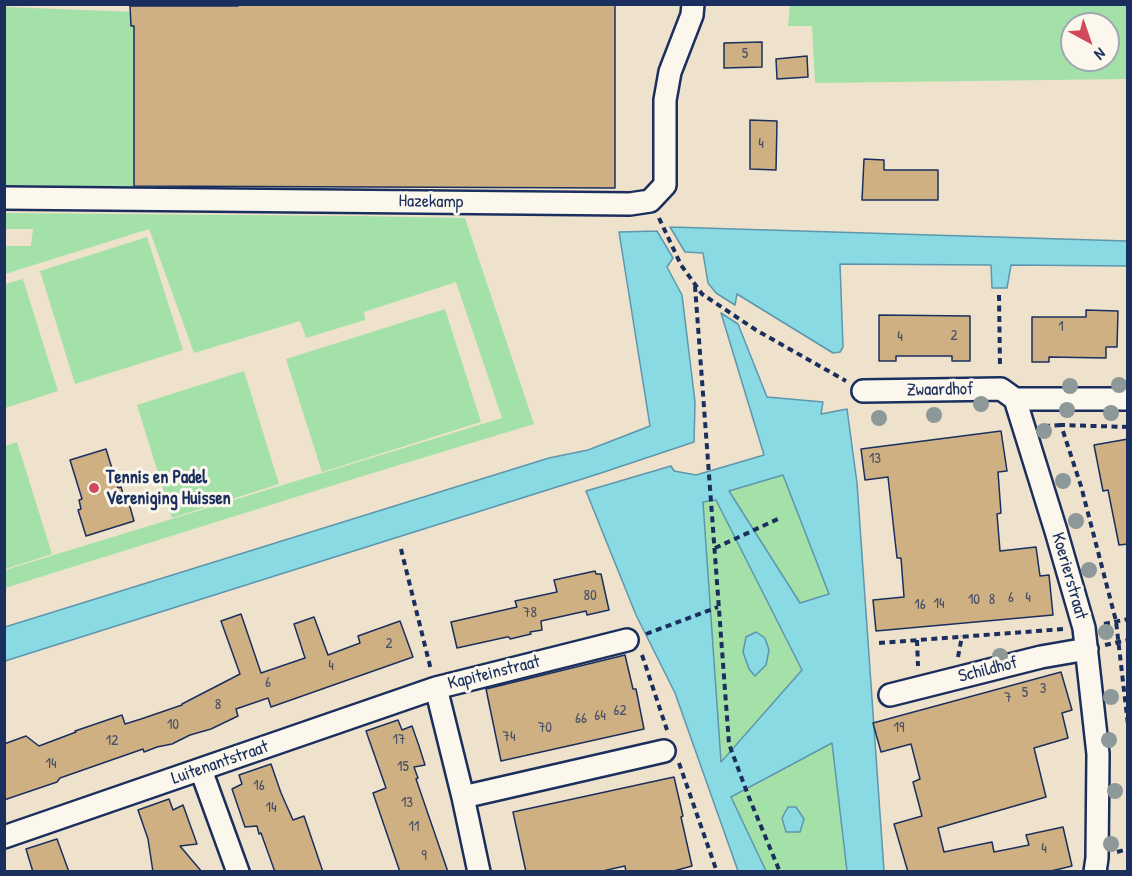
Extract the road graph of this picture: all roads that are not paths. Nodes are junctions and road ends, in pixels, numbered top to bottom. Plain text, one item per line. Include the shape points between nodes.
1 (693, 4) edge
2 (4, 198) edge
3 (863, 391) road end
4 (1008, 394) junction
5 (1128, 399) edge
6 (631, 639) road end
7 (1086, 649) junction
8 (436, 688) junction
9 (890, 695) dead end
10 (664, 751) dead end
11 (201, 770) junction
12 (463, 797) junction
13 (4, 837) edge
14 (238, 872) edge
15 (479, 872) edge
16 (1095, 872) edge

1 - 2 street, Hazekamp via 670,72 665,100 665,185 650,201 630,204
3 - 4 street, Zwaardhof
4 - 5 street
4 - 7 street, Koerierstraat via 1056,531 1084,628
6 - 8 street, Kapiteinstraat
7 - 9 street, Schildhof
7 - 16 street, Koerierstraat via 1098,754
8 - 11 street, Luitenantstraat
8 - 12 street, Kapiteinstraat
10 - 12 street
11 - 13 street, Luitenantstraat
11 - 14 street
12 - 15 street, Kapiteinstraat

